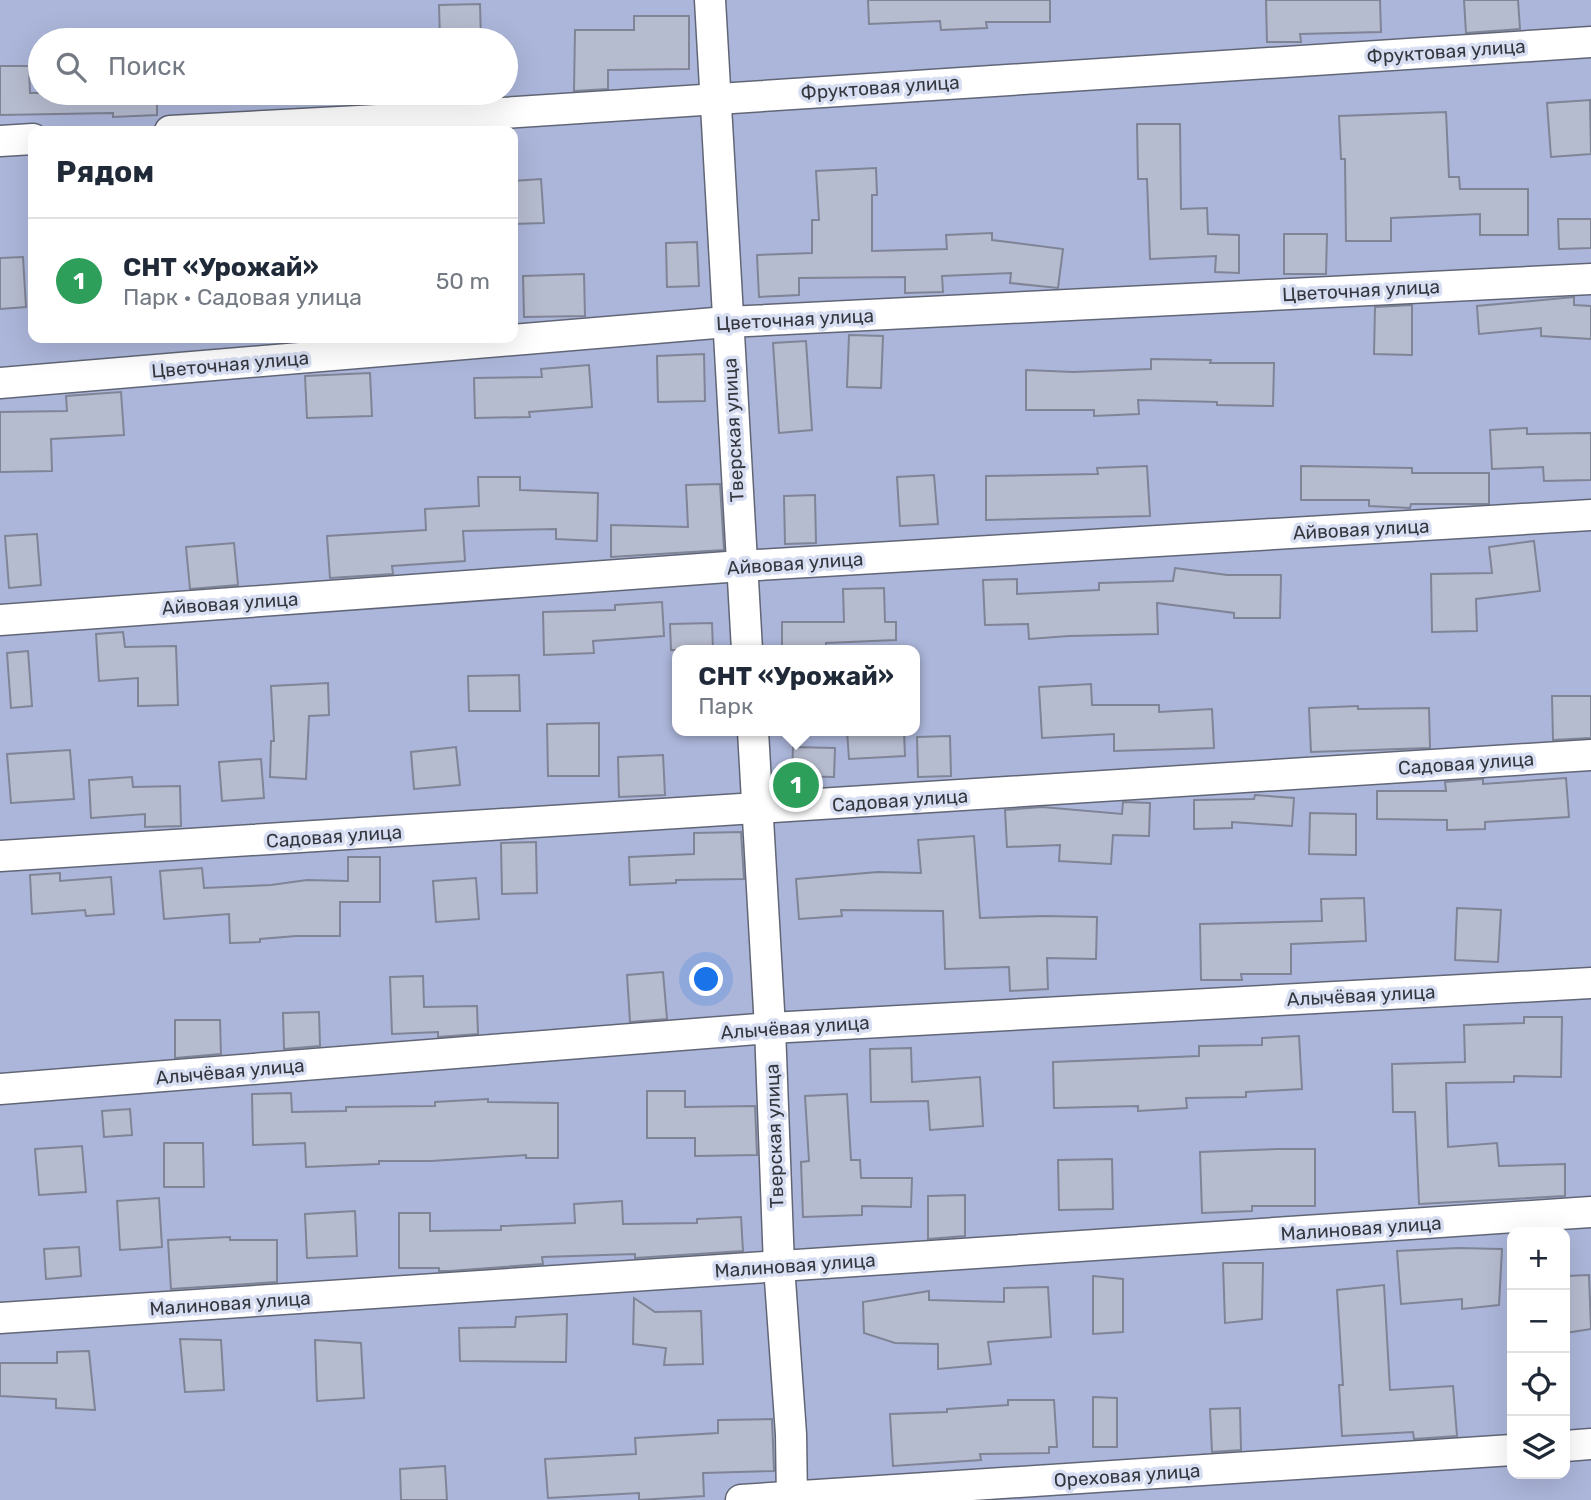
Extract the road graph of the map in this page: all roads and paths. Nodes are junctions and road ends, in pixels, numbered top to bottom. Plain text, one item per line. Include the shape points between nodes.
1 (710, 0) edge
2 (1591, 42) edge
3 (716, 98) junction
4 (264, 126) edge
5 (28, 139) edge
6 (0, 141) edge
7 (1591, 279) edge
8 (727, 322) junction
9 (518, 340) edge
10 (477, 343) edge
11 (0, 383) edge
12 (1591, 515) edge
13 (741, 566) junction
14 (0, 620) edge
15 (747, 645) edge
16 (753, 736) edge
17 (1591, 755) edge
18 (759, 810) junction
19 (0, 856) edge
20 (1591, 983) edge
21 (770, 1028) junction
22 (0, 1089) edge
23 (1591, 1212) edge
24 (779, 1266) junction
25 (0, 1318) edge
26 (1591, 1444) edge
27 (1570, 1446) edge
28 (1507, 1450) edge
29 (792, 1498) edge
30 (741, 1500) edge

1 - 3 street, Тверская улица
2 - 3 street, Фруктовая улица
3 - 4 street, Фруктовая улица
3 - 8 street, Тверская улица
5 - 6 street
7 - 8 street, Цветочная улица
8 - 9 street, Цветочная улица
8 - 13 street, Тверская улица
10 - 11 street, Цветочная улица
12 - 13 street, Айвовая улица
13 - 14 street, Айвовая улица
13 - 15 street, Тверская улица
16 - 18 street, Тверская улица
17 - 18 street, Садовая улица
18 - 19 street, Садовая улица
18 - 21 street, Тверская улица
20 - 21 street, Алычёвая улица
21 - 22 street, Алычёвая улица
21 - 24 street, Тверская улица
23 - 24 street, Малиновая улица
24 - 25 street, Малиновая улица
24 - 29 street, Тверская улица
26 - 27 street
28 - 29 street, Ореховая улица
29 - 30 street, Ореховая улица

